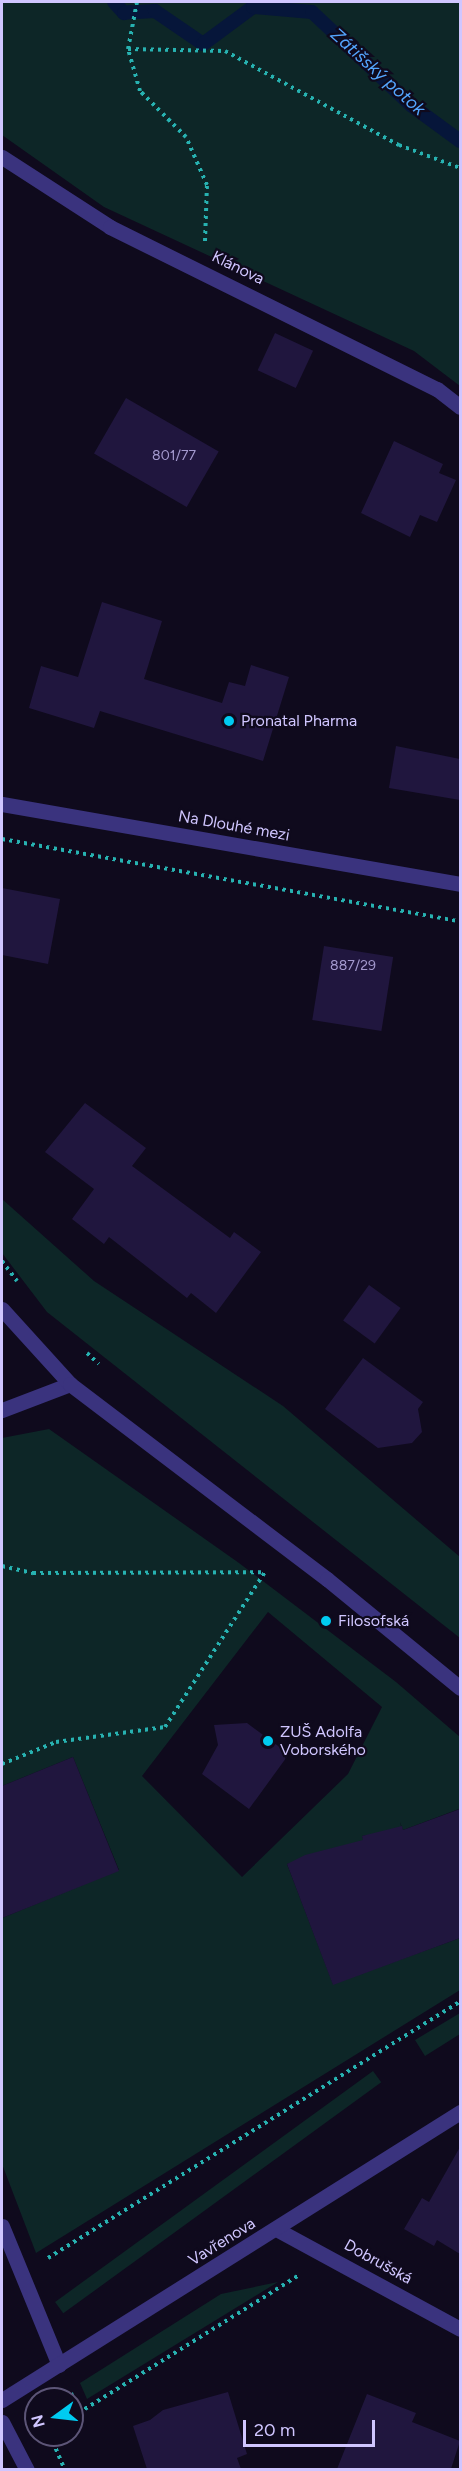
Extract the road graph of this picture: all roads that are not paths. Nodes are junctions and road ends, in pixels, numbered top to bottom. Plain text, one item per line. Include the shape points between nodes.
1 (2, 157) edge
2 (460, 407) edge
3 (2, 804) edge
4 (460, 884) edge
5 (2, 1309) edge
6 (70, 1384) junction
7 (2, 1410) edge
8 (460, 1688) edge
9 (460, 2112) edge
10 (2, 2226) edge
11 (276, 2229) junction
12 (460, 2329) edge
13 (58, 2365) junction
14 (2, 2400) edge
15 (2, 2422) edge
16 (27, 2469) edge

1 - 2 street, Klánova via 110,227 437,389
3 - 4 street, Na Dlouhé mezi
5 - 6 street
6 - 7 street
6 - 8 street via 327,1579
9 - 11 street, Vavřenova
10 - 13 street
11 - 12 street, Dobrušská
11 - 13 street, Vavřenova
13 - 14 street, Vavřenova
15 - 16 street

